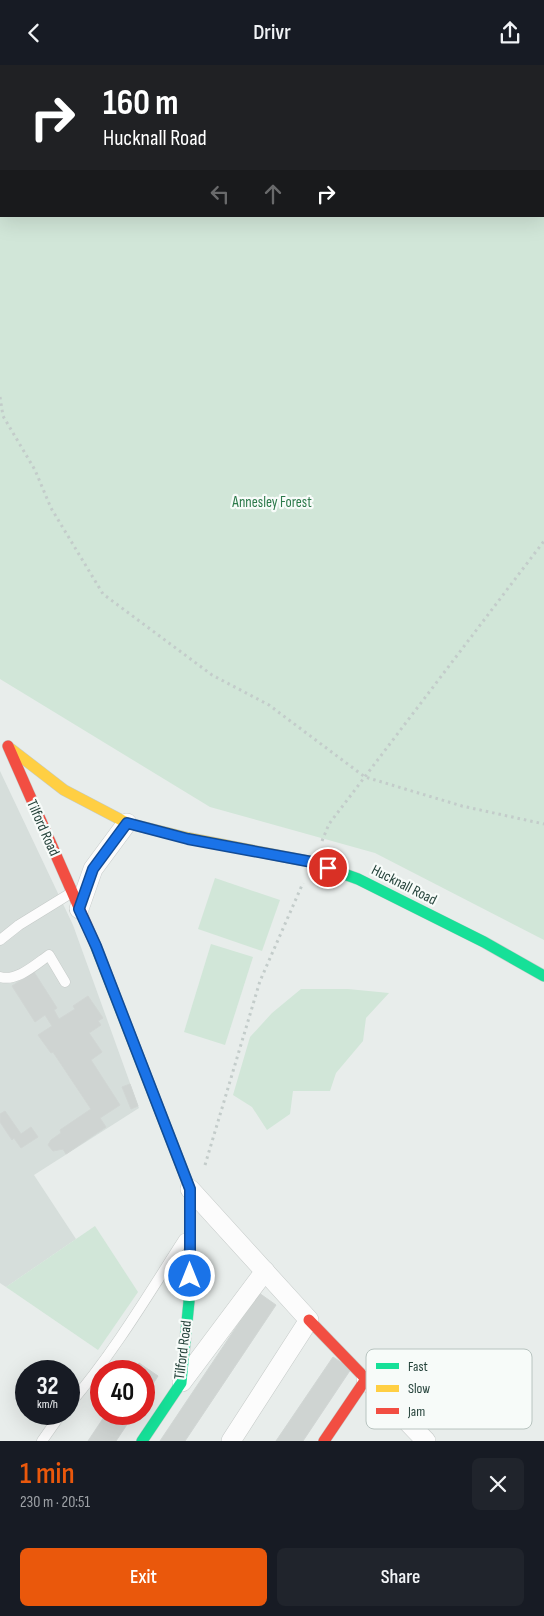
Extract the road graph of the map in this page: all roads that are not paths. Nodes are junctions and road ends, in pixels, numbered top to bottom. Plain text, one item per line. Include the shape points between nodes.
1 (4, 742) edge
2 (127, 823) junction
3 (72, 892) junction
4 (79, 909) junction
5 (0, 940) edge
6 (544, 976) edge
7 (0, 977) edge
8 (65, 982) dead end
9 (190, 1189) junction
10 (190, 1230) junction
11 (265, 1271) junction
12 (309, 1320) junction
13 (366, 1379) joint
14 (181, 1383) junction
15 (80, 1392) edge
16 (53, 1425) edge
17 (414, 1429) edge
18 (42, 1441) edge
19 (142, 1441) edge
20 (231, 1441) edge
21 (324, 1441) edge
22 (426, 1441) edge

1 - 2 street, Hucknall Road via 64,790
1 - 3 street, Tilford Road
2 - 4 street via 93,869
2 - 6 street, Hucknall Road via 188,839 312,862 358,879
3 - 4 street, Tilford Road
3 - 5 lane
4 - 9 street, Tilford Road
7 - 8 lane via 14,978 49,955
9 - 10 street, Tilford Road
9 - 11 street
10 - 14 street, Tilford Road via 190,1291
10 - 15 lane via 111,1351
11 - 12 street
11 - 14 street
12 - 13 street
12 - 20 street
13 - 21 street
14 - 19 street, Tilford Road
16 - 18 lane
17 - 22 street

